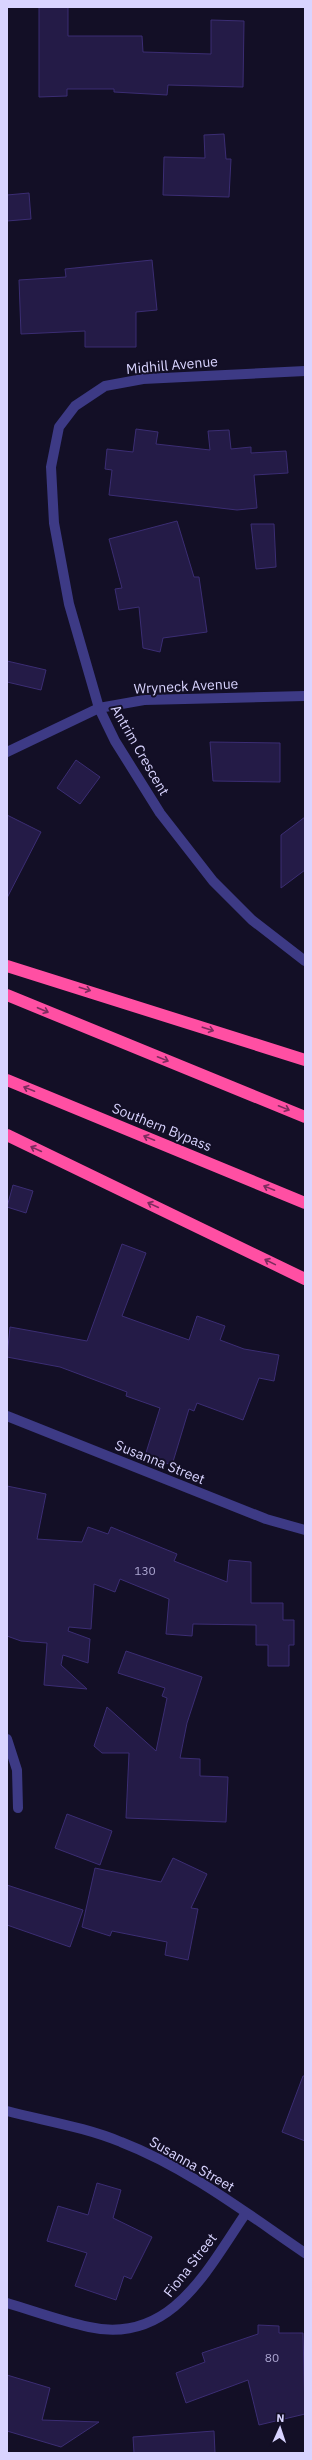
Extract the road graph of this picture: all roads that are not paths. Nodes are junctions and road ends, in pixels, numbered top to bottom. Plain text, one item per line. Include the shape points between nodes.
1 (305, 371) edge
2 (59, 427) joint
3 (305, 696) edge
4 (99, 708) junction
5 (7, 752) edge
6 (305, 962) edge
7 (7, 966) edge
8 (7, 995) edge
9 (305, 1060) edge
10 (7, 1080) edge
11 (305, 1117) edge
12 (7, 1135) edge
13 (305, 1203) edge
14 (305, 1279) edge
15 (7, 1416) edge
16 (305, 1530) edge
17 (7, 1739) edge
18 (18, 1808) dead end
19 (7, 2111) edge
20 (246, 2213) junction
21 (305, 2253) edge
22 (7, 2303) edge

1 - 2 street, Midhill Avenue via 143,380 105,386 75,406
2 - 4 street, Antrim Crescent via 51,468 58,553 68,604
3 - 4 street, Wryneck Avenue via 144,700
4 - 5 street, Wryneck Avenue
4 - 6 street, Antrim Crescent via 114,741 160,813 213,881 252,920
7 -> 9 highway
8 -> 11 highway
13 -> 10 highway, Southern Bypass
14 -> 12 highway
15 - 16 street, Susanna Street via 266,1519
17 - 18 street via 17,1770
19 - 20 street, Susanna Street via 91,2131 120,2141 182,2171
20 - 21 street, Susanna Street
20 - 22 street, Fiona Street via 192,2289 177,2306 158,2320 113,2330 89,2327

